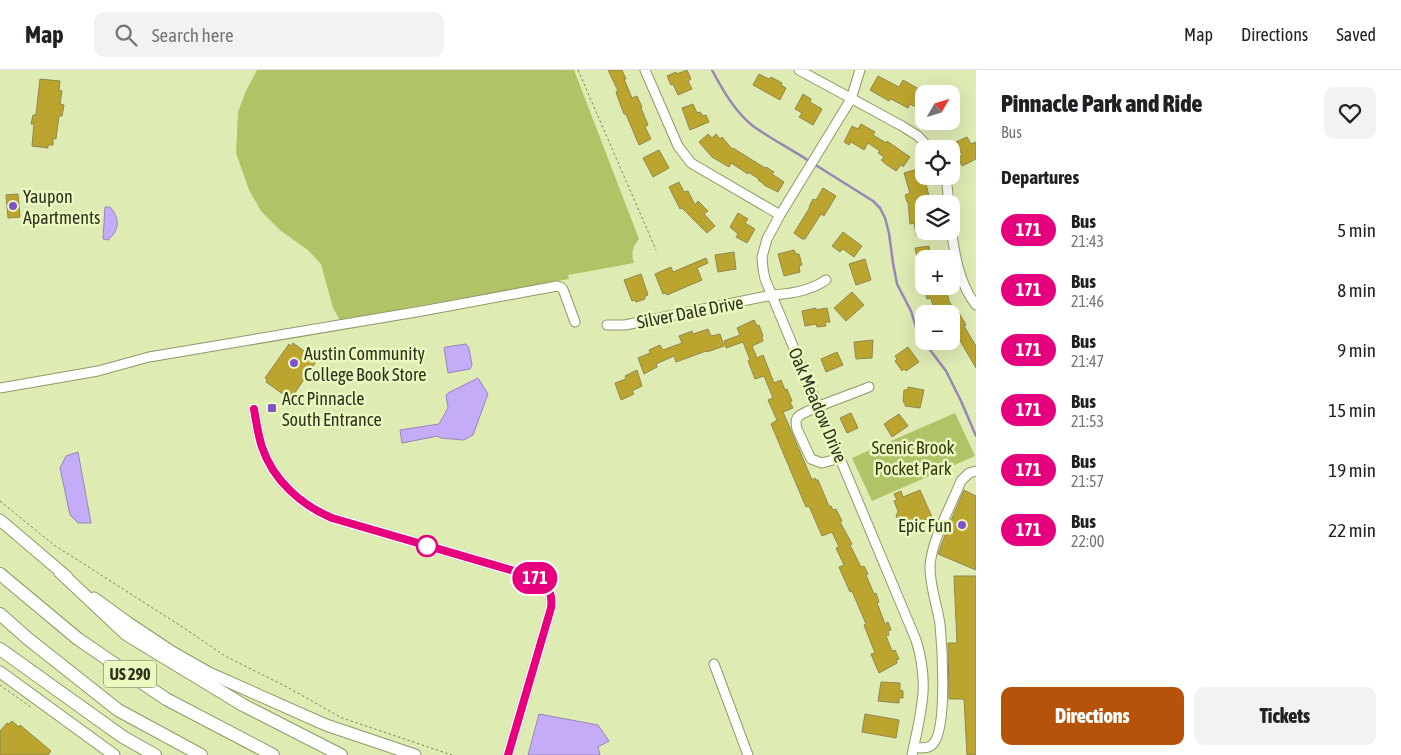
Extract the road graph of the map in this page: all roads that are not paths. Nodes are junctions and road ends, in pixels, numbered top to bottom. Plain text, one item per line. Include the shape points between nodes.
1 (645, 70) edge
2 (799, 70) edge
3 (860, 70) edge
4 (851, 99) junction
5 (922, 140) edge
6 (780, 215) junction
7 (952, 240) edge
8 (826, 280) dead end
9 (772, 295) junction
10 (976, 305) edge
11 (575, 322) dead end
12 (607, 325) dead end
13 (869, 387) dead end
14 (0, 388) edge
15 (818, 407) junction
16 (254, 409) dead end
17 (840, 458) junction
18 (976, 471) edge
19 (0, 520) edge
20 (60, 572) junction
21 (0, 574) edge
22 (0, 614) edge
23 (0, 649) edge
24 (714, 664) dead end
25 (0, 672) edge
26 (913, 751) edge
27 (114, 755) edge
28 (155, 755) edge
29 (201, 755) edge
30 (273, 755) edge
31 (341, 755) edge
32 (415, 755) edge
33 (508, 755) edge
34 (748, 755) edge

1 - 6 street via 678,146 691,164
2 - 4 street
3 - 4 street, Oak Meadow Drive
4 - 5 street
4 - 6 street, Oak Meadow Drive
6 - 9 street, Oak Meadow Drive via 762,257 764,275
7 - 10 street via 965,288
8 - 9 street, Silver Dale Drive via 810,289
9 - 12 street, Silver Dale Drive via 625,325
9 - 15 street, Oak Meadow Drive
11 - 14 street via 564,292 557,286 149,357
13 - 15 street
15 - 17 street, Oak Meadow Drive
15 - 17 street via 799,416 796,424 809,457 822,463
16 - 33 street via 260,442 269,463 288,489 313,509 332,518 535,577 546,586 552,598 551,608
17 - 26 street, Oak Meadow Drive via 920,651 924,692
18 - 26 street via 961,481 932,552 932,588 941,636 943,711 935,742
19 - 20 main road
20 - 31 highway via 126,634 243,705
20 - 32 main road via 126,622 209,673 326,726
21 - 30 highway, US 290 via 78,639 166,699
22 - 29 highway, US 290 via 118,710
23 - 28 highway via 122,737
24 - 34 street
25 - 27 main road

